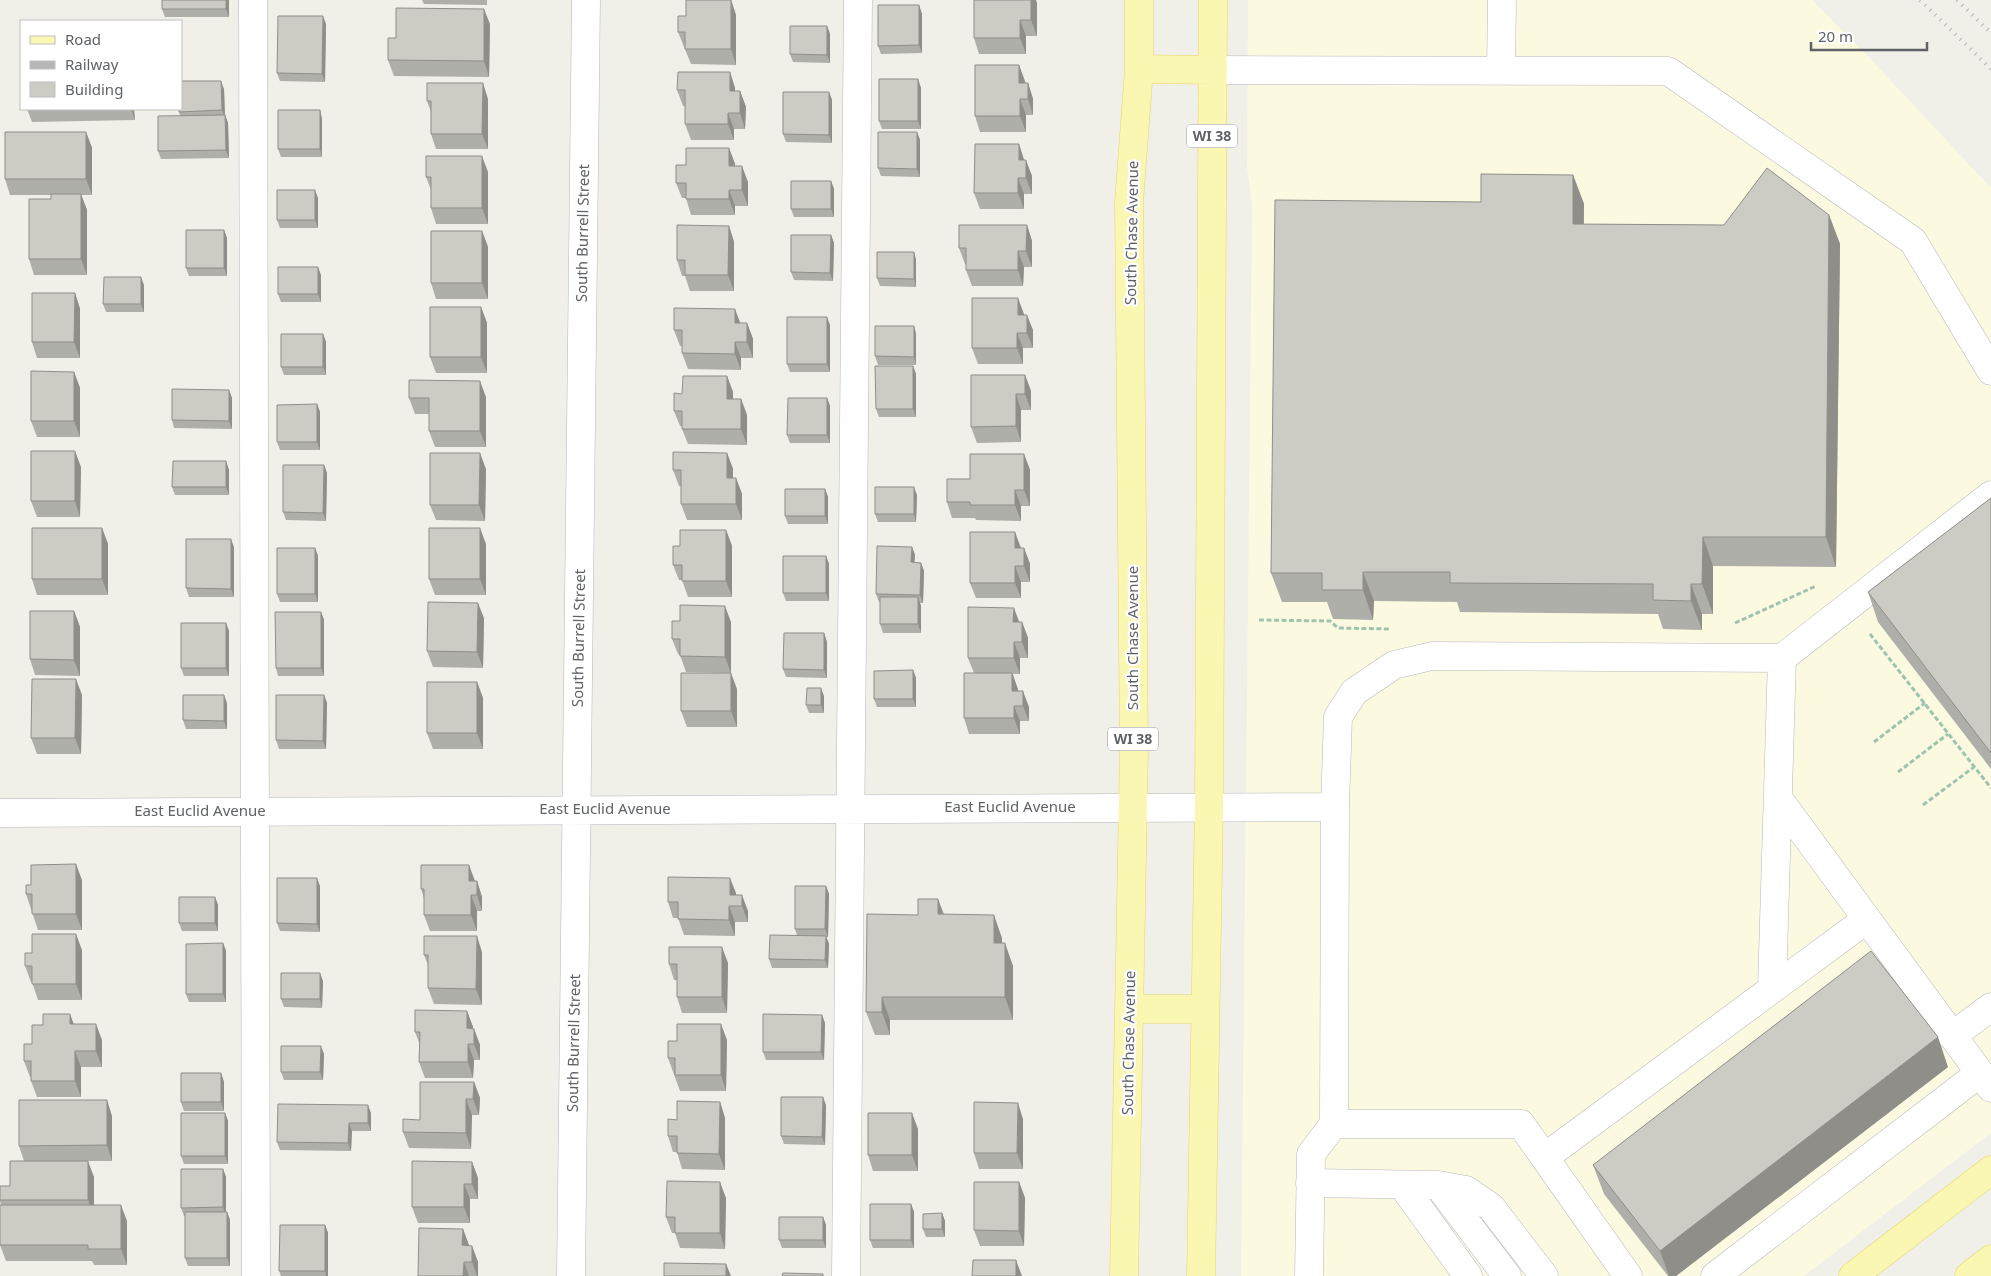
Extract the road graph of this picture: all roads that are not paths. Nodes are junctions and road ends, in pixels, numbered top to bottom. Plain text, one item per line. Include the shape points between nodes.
1 (253, 0) edge
2 (586, 0) edge
3 (858, 0) edge
4 (1139, 0) edge
5 (1213, 0) edge
6 (1502, 0) edge
7 (1139, 69) junction
8 (1212, 70) junction
9 (1501, 70) junction
10 (1991, 371) edge
11 (1991, 495) edge
12 (1782, 658) junction
13 (1778, 798) junction
14 (1133, 806) junction
15 (1209, 806) junction
16 (1335, 806) junction
17 (850, 808) junction
18 (577, 810) junction
19 (254, 811) junction
20 (0, 813) edge
21 (1867, 919) junction
22 (1772, 988) junction
23 (1991, 1007) edge
24 (1129, 1009) junction
25 (1206, 1009) junction
26 (1952, 1036) junction
27 (1986, 1081) edge
28 (1334, 1124) junction
29 (1544, 1157) junction
30 (1991, 1170) edge
31 (1310, 1183) junction
32 (1402, 1185) junction
33 (1438, 1185) junction
34 (1991, 1259) edge
35 (256, 1276) edge
36 (571, 1276) edge
37 (846, 1276) edge
38 (1124, 1276) edge
39 (1201, 1276) edge
40 (1309, 1276) edge
41 (1468, 1276) edge
42 (1507, 1276) edge
43 (1544, 1276) edge
44 (1628, 1276) edge
45 (1715, 1276) edge
46 (1853, 1276) edge
47 (1969, 1276) edge

1 - 19 street
2 - 18 street, South Burrell Street
3 - 17 street
4 - 7 main road, South Chase Avenue / WI 38
5 - 8 main road, WI 38
6 - 9 street
7 - 8 main road
7 - 14 main road, South Chase Avenue / WI 38 via 1129,202
8 - 9 street
8 - 15 main road, WI 38
9 - 10 street via 1668,71 1913,241
11 - 12 street
12 - 13 street
12 - 16 street via 1432,656 1394,665 1354,692 1338,717
13 - 21 street
13 - 22 street
14 - 15 street, East Euclid Avenue
14 - 17 street, East Euclid Avenue
14 - 24 main road, South Chase Avenue / WI 38
15 - 16 street, East Euclid Avenue
15 - 25 main road, WI 38
16 - 28 street
17 - 18 street, East Euclid Avenue
17 - 37 street
18 - 19 street, East Euclid Avenue
18 - 36 street, South Burrell Street
19 - 20 street, East Euclid Avenue
19 - 35 street
21 - 22 street
21 - 26 street
22 - 29 street
23 - 26 street
24 - 25 main road
24 - 38 main road, South Chase Avenue / WI 38
25 - 39 main road, WI 38
26 - 27 street
27 - 45 street
28 - 29 street via 1521,1124
28 - 31 street via 1311,1154
29 - 44 street
30 - 46 main road
31 - 32 street
31 - 40 street
32 - 33 street
32 - 41 street
33 - 42 street
33 - 43 street via 1466,1190 1491,1206
34 - 47 main road

